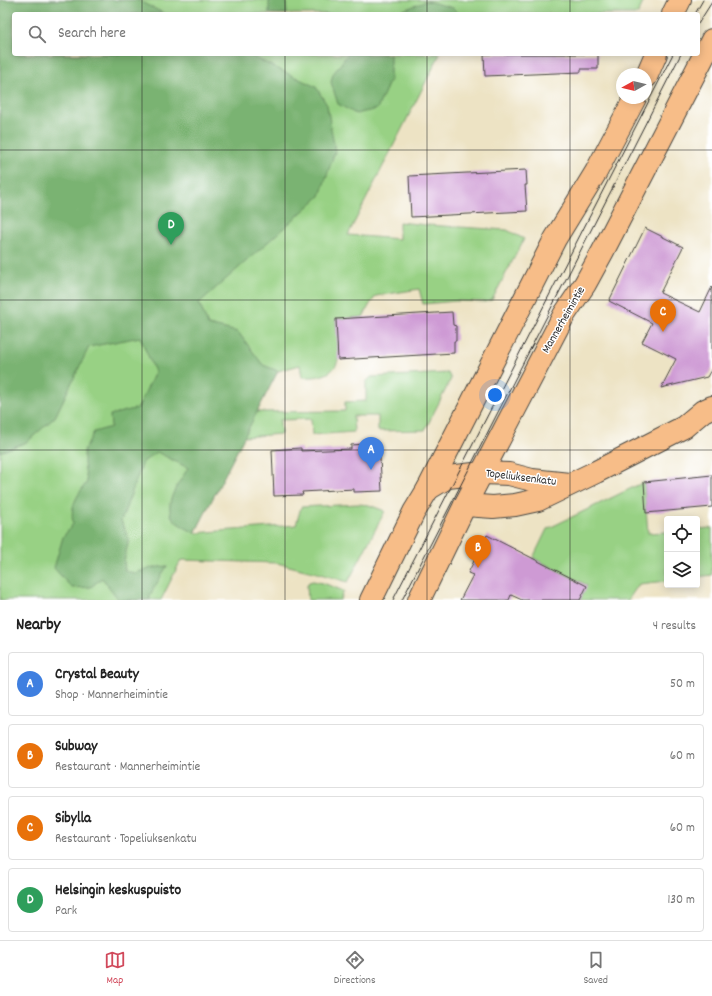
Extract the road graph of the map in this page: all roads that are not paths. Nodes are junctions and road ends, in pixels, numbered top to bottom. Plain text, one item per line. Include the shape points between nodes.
1 (680, 0) edge
2 (674, 12) edge
3 (712, 40) edge
4 (655, 56) edge
5 (650, 68) edge
6 (632, 104) edge
7 (712, 407) edge
8 (712, 425) edge
9 (684, 427) junction
10 (482, 472) junction
11 (569, 484) junction
12 (428, 489) junction
13 (465, 505) junction
14 (371, 600) edge
15 (419, 600) edge

1 - 2 main road
3 - 10 main road, Mannerheimintie via 603,251 564,315
4 - 5 main road
6 - 12 main road via 596,172 555,239
7 - 9 main road, Topeliuksenkatu
8 - 9 main road, Topeliuksenkatu
9 - 11 main road, Topeliuksenkatu
10 - 11 main road, Topeliuksenkatu
10 - 12 main road, Topeliuksenkatu via 448,477
10 - 13 main road, Mannerheimintie
11 - 13 main road, Topeliuksenkatu via 538,500 515,505
12 - 14 main road
13 - 15 main road, Mannerheimintie

